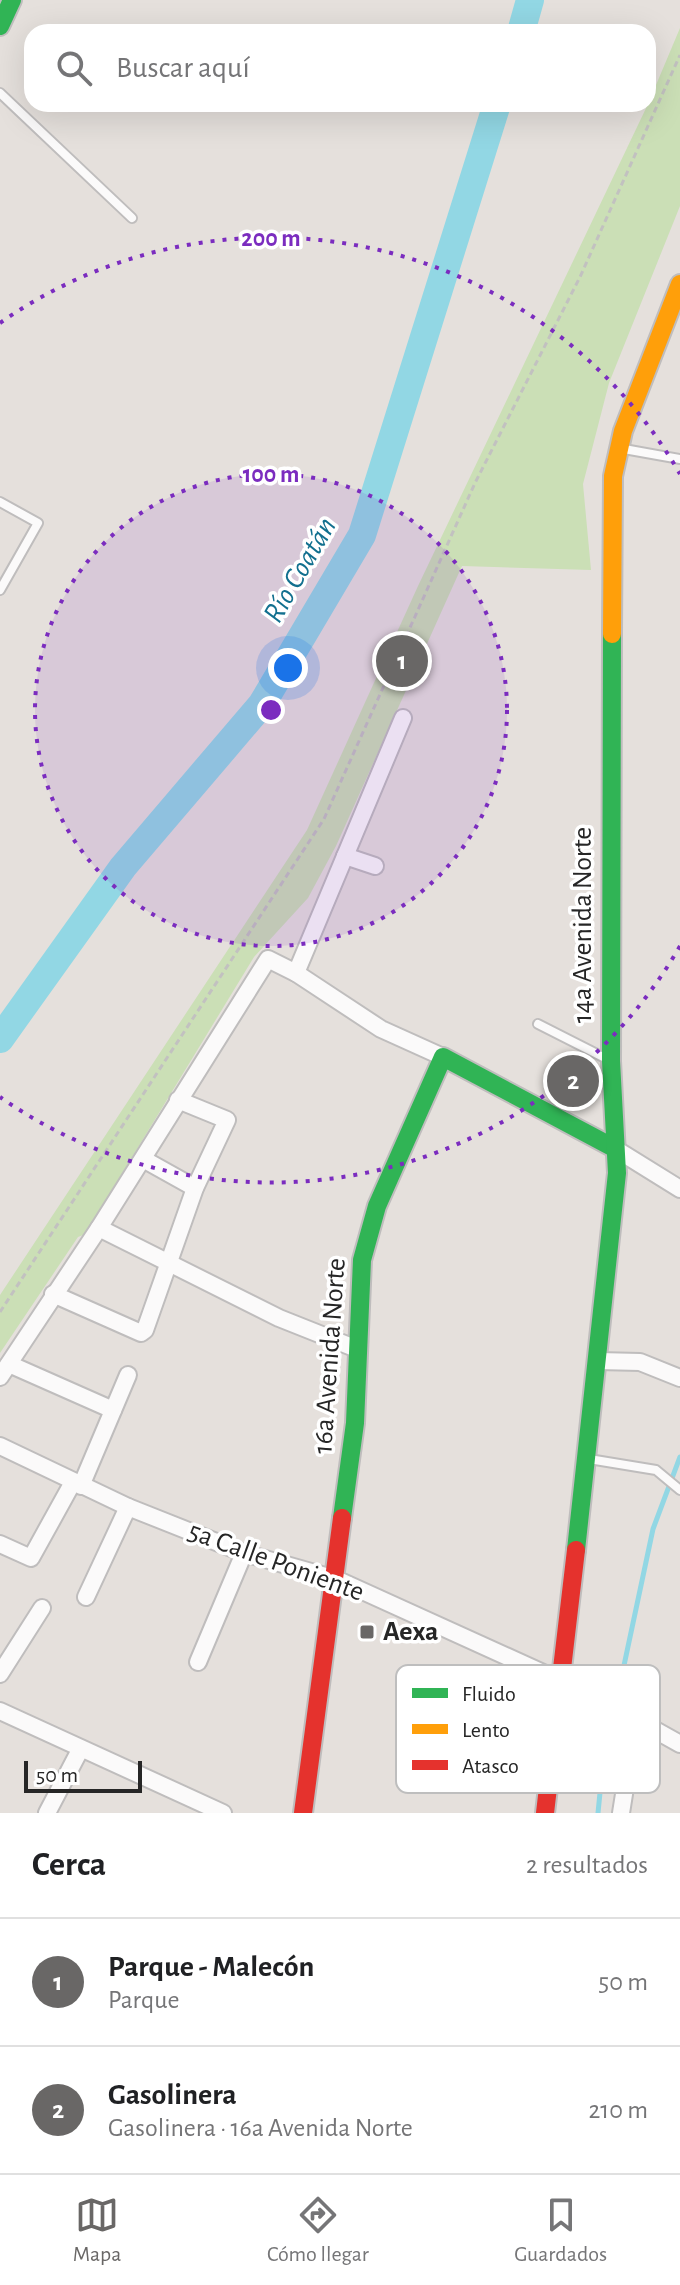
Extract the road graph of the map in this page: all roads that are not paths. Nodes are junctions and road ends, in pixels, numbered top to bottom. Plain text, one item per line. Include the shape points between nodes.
1 (12, 0) edge
2 (0, 26) edge
3 (0, 93) edge
4 (132, 218) dead end
5 (680, 284) edge
6 (619, 448) junction
7 (680, 459) edge
8 (0, 502) edge
9 (0, 590) edge
10 (403, 718) dead end
11 (345, 856) junction
12 (375, 866) dead end
13 (296, 973) junction
14 (538, 1024) dead end
15 (443, 1057) junction
16 (611, 1061) junction
17 (178, 1100) junction
18 (612, 1106) junction
19 (572, 1124) junction
20 (614, 1148) junction
21 (143, 1159) junction
22 (195, 1188) junction
23 (680, 1189) edge
24 (99, 1228) junction
25 (167, 1264) junction
26 (53, 1294) junction
27 (357, 1349) junction
28 (598, 1361) junction
29 (4, 1370) edge
30 (128, 1375) dead end
31 (680, 1378) edge
32 (113, 1410) junction
33 (0, 1446) edge
34 (586, 1458) junction
35 (77, 1484) junction
36 (680, 1490) edge
37 (128, 1507) junction
38 (0, 1544) edge
39 (244, 1553) junction
40 (336, 1579) junction
41 (86, 1597) dead end
42 (42, 1608) dead end
43 (198, 1662) dead end
44 (524, 1665) edge
45 (563, 1665) edge
46 (0, 1674) edge
47 (0, 1711) edge
48 (660, 1732) edge
49 (680, 1744) edge
50 (80, 1750) junction
51 (547, 1793) edge
52 (623, 1793) edge
53 (47, 1813) edge
54 (223, 1813) edge
55 (303, 1813) edge
56 (545, 1813) edge
57 (621, 1813) edge

1 - 2 main road
3 - 4 lane
5 - 6 main road, 14a Avenida Norte
6 - 7 lane
6 - 16 main road, 14a Avenida Norte via 611,531
8 - 9 lane via 38,523
10 - 11 street
11 - 12 street
11 - 13 street
13 - 15 street via 381,1029
13 - 17 street via 268,959
14 - 16 lane
15 - 19 main road
15 - 27 main road, 16a Avenida Norte via 373,1219 362,1260
16 - 18 main road, 14a Avenida Norte
17 - 21 street
17 - 22 street via 227,1120
18 - 19 main road
18 - 20 main road, 14a Avenida Norte
19 - 20 main road
20 - 23 street
20 - 28 main road, 14a Avenida Norte via 617,1173
21 - 22 street
21 - 24 street
22 - 25 street
24 - 25 street
24 - 26 street
25 - 26 street via 141,1333
25 - 27 street
26 - 29 street
27 - 40 main road, 16a Avenida Norte via 355,1423
28 - 31 street via 640,1362
28 - 34 main road, 14a Avenida Norte
29 - 32 street
30 - 32 street
32 - 35 street
33 - 35 street, 5a Calle Poniente
34 - 36 lane via 656,1470
34 - 45 main road, 14a Avenida Norte
35 - 37 street, 5a Calle Poniente
35 - 38 street via 31,1558
37 - 39 street, 5a Calle Poniente
37 - 41 street
39 - 40 street, 5a Calle Poniente
39 - 43 street
40 - 44 street, 5a Calle Poniente
40 - 55 main road, 16a Avenida Norte
42 - 46 street
47 - 50 street
48 - 49 street, 5a Calle Poniente
50 - 53 street
50 - 54 street
51 - 56 main road, 14a Avenida Norte
52 - 57 street

